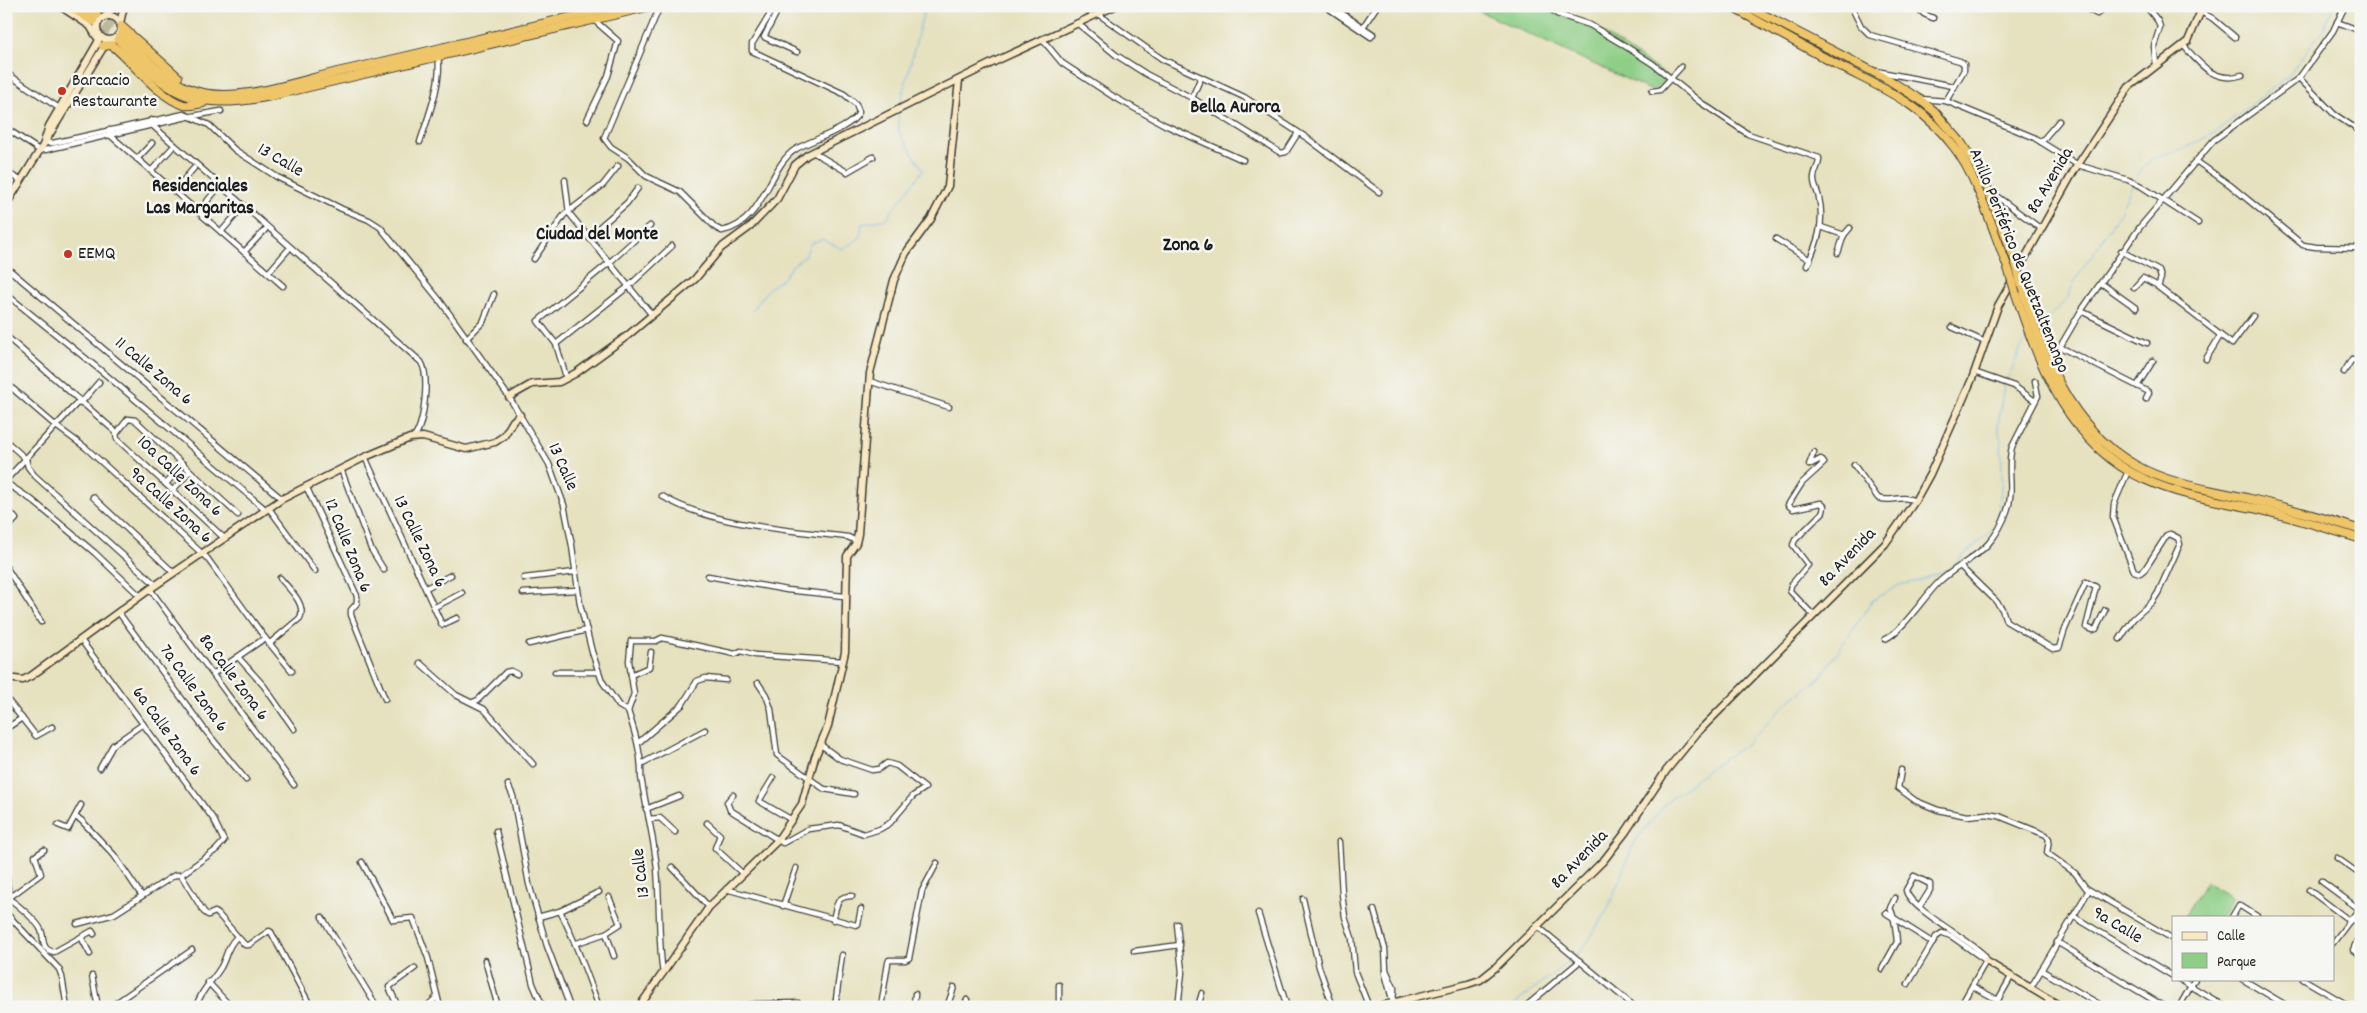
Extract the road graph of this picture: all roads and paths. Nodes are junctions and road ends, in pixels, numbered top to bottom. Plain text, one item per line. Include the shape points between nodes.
1 (60, 6) edge
2 (70, 6) edge
3 (83, 6) edge
4 (97, 6) edge
5 (124, 6) edge
6 (617, 6) edge
7 (652, 6) edge
8 (660, 6) edge
9 (775, 6) edge
10 (780, 6) edge
11 (1098, 6) edge
12 (1115, 6) edge
13 (1325, 6) edge
14 (1330, 6) edge
15 (1377, 6) edge
16 (1548, 6) edge
17 (1730, 6) edge
18 (1739, 6) edge
19 (1747, 6) edge
20 (1851, 6) edge
21 (1916, 6) edge
22 (2104, 6) edge
23 (2146, 6) edge
24 (2345, 6) edge
25 (2084, 7) edge
26 (113, 8) edge
27 (2202, 9) edge
28 (1336, 10) edge
29 (1760, 13) junction
30 (1098, 14) junction
31 (107, 16) junction
32 (1933, 18) dead end
33 (594, 20) junction
34 (2337, 22) junction
35 (1077, 23) junction
36 (120, 30) junction
37 (2361, 31) edge
38 (491, 36) junction
39 (2235, 37) dead end
40 (1042, 39) junction
41 (103, 43) junction
42 (2183, 45) junction
43 (445, 47) junction
44 (798, 52) dead end
45 (438, 57) junction
46 (2156, 64) junction
47 (1681, 67) dead end
48 (1866, 70) junction
49 (6, 73) edge
50 (2242, 75) dead end
51 (1860, 77) junction
52 (1201, 78) junction
53 (1670, 78) junction
54 (2299, 78) junction
55 (958, 80) junction
56 (1954, 86) junction
57 (1652, 91) dead end
58 (1192, 98) junction
59 (1919, 99) junction
60 (1946, 101) junction
61 (210, 102) junction
62 (59, 108) junction
63 (221, 111) dead end
64 (187, 117) junction
65 (587, 120) dead end
66 (2059, 121) dead end
67 (151, 123) junction
68 (6, 128) edge
69 (2361, 132) edge
70 (109, 133) junction
71 (1298, 133) junction
72 (44, 141) junction
73 (420, 142) dead end
74 (2041, 142) junction
75 (152, 143) dead end
76 (172, 148) dead end
77 (39, 150) junction
78 (813, 152) junction
79 (873, 157) dead end
80 (137, 158) junction
81 (1243, 160) dead end
82 (2196, 161) junction
83 (2078, 164) junction
84 (618, 166) dead end
85 (194, 168) dead end
86 (151, 171) junction
87 (6, 172) edge
88 (20, 180) junction
89 (565, 180) dead end
90 (218, 188) dead end
91 (638, 188) dead end
92 (174, 191) junction
93 (1379, 192) dead end
94 (1995, 194) dead end
95 (2164, 201) junction
96 (6, 205) edge
97 (241, 209) dead end
98 (198, 212) junction
99 (569, 213) junction
100 (2198, 223) dead end
101 (650, 226) dead end
102 (1821, 227) junction
103 (1850, 228) dead end
104 (2040, 228) junction
105 (264, 230) dead end
106 (221, 232) junction
107 (1844, 235) junction
108 (588, 237) junction
109 (1776, 239) dead end
110 (672, 246) dead end
111 (2361, 248) edge
112 (288, 250) dead end
113 (2121, 251) junction
114 (244, 252) junction
115 (1838, 253) dead end
116 (534, 259) dead end
117 (1810, 260) junction
118 (610, 262) junction
119 (1807, 266) dead end
120 (6, 267) edge
121 (268, 273) junction
122 (2101, 283) junction
123 (282, 286) dead end
124 (629, 286) junction
125 (2158, 286) junction
126 (2134, 288) dead end
127 (6, 294) edge
128 (494, 294) dead end
129 (2136, 308) dead end
130 (2081, 311) junction
131 (652, 315) junction
132 (2253, 316) dead end
133 (1952, 327) dead end
134 (2030, 327) junction
135 (6, 336) edge
136 (2220, 336) junction
137 (466, 339) junction
138 (1985, 342) junction
139 (2147, 343) dead end
140 (556, 344) junction
141 (2060, 347) junction
142 (2038, 348) junction
143 (2206, 359) dead end
144 (2048, 360) junction
145 (2153, 361) dead end
146 (2361, 364) edge
147 (1974, 372) junction
148 (2344, 372) dead end
149 (566, 377) junction
150 (869, 380) junction
151 (2035, 381) dead end
152 (98, 382) dead end
153 (6, 383) edge
154 (2137, 386) junction
155 (508, 397) junction
156 (2146, 399) dead end
157 (2035, 401) junction
158 (80, 402) junction
159 (949, 407) dead end
160 (520, 415) junction
161 (56, 426) junction
162 (116, 434) junction
163 (415, 436) junction
164 (6, 441) edge
165 (1814, 452) dead end
166 (364, 457) junction
167 (26, 459) junction
168 (183, 464) junction
169 (1854, 465) dead end
170 (340, 469) junction
171 (190, 471) junction
172 (2128, 471) junction
173 (6, 482) edge
174 (166, 484) junction
175 (306, 486) junction
176 (173, 490) junction
177 (662, 496) dead end
178 (93, 497) dead end
179 (282, 499) junction
180 (1914, 501) junction
181 (6, 507) edge
182 (266, 508) junction
183 (238, 514) dead end
184 (6, 529) edge
185 (2361, 530) edge
186 (224, 538) junction
187 (2361, 539) edge
188 (856, 541) junction
189 (202, 555) junction
190 (6, 567) edge
191 (1961, 567) junction
192 (384, 570) dead end
193 (315, 571) dead end
194 (575, 572) junction
195 (174, 573) junction
196 (451, 575) dead end
197 (708, 576) dead end
198 (280, 578) dead end
199 (524, 578) dead end
200 (153, 587) junction
201 (426, 588) junction
202 (577, 590) junction
203 (523, 593) dead end
204 (462, 594) dead end
205 (140, 596) junction
206 (844, 596) junction
207 (435, 607) junction
208 (2104, 610) dead end
209 (119, 613) junction
210 (1813, 615) junction
211 (457, 618) dead end
212 (41, 622) dead end
213 (587, 630) junction
214 (265, 638) junction
215 (1885, 638) dead end
216 (2120, 639) dead end
217 (81, 640) junction
218 (270, 644) junction
219 (529, 644) dead end
220 (651, 652) dead end
221 (238, 657) junction
222 (843, 661) junction
223 (420, 663) dead end
224 (292, 672) dead end
225 (556, 672) dead end
226 (598, 672) junction
227 (213, 674) junction
228 (517, 674) dead end
229 (631, 675) junction
230 (6, 678) edge
231 (726, 680) dead end
232 (758, 683) dead end
233 (6, 698) edge
234 (385, 699) dead end
235 (473, 702) junction
236 (628, 711) junction
237 (22, 718) junction
238 (143, 724) junction
239 (52, 727) dead end
240 (7, 728) edge
241 (294, 729) dead end
242 (705, 730) dead end
243 (638, 743) junction
244 (821, 745) junction
245 (533, 764) dead end
246 (641, 764) junction
247 (100, 768) dead end
248 (1901, 770) dead end
249 (773, 778) dead end
250 (810, 778) junction
251 (246, 780) dead end
252 (294, 785) dead end
253 (508, 785) dead end
254 (854, 794) dead end
255 (733, 795) dead end
256 (679, 796) dead end
257 (81, 805) dead end
258 (646, 809) junction
259 (75, 817) junction
260 (649, 819) junction
261 (792, 820) junction
262 (707, 823) dead end
263 (58, 824) dead end
264 (496, 831) dead end
265 (675, 832) dead end
266 (777, 841) junction
267 (1339, 842) dead end
268 (44, 850) dead end
269 (2337, 858) dead end
270 (362, 862) dead end
271 (937, 863) dead end
272 (672, 867) dead end
273 (6, 868) edge
274 (796, 868) dead end
275 (743, 874) junction
276 (181, 875) junction
277 (2361, 875) edge
278 (2321, 880) dead end
279 (726, 889) junction
280 (2089, 890) junction
281 (2309, 890) dead end
282 (600, 892) dead end
283 (142, 896) junction
284 (852, 896) dead end
285 (609, 897) dead end
286 (1895, 898) dead end
287 (8, 900) edge
288 (1303, 900) dead end
289 (783, 906) junction
290 (1920, 906) junction
291 (709, 907) junction
292 (2360, 907) edge
293 (861, 909) dead end
294 (1374, 910) dead end
295 (560, 911) junction
296 (6, 913) edge
297 (1258, 913) dead end
298 (1886, 913) dead end
299 (2073, 916) junction
300 (2233, 916) edge
301 (2256, 916) edge
302 (322, 917) dead end
303 (538, 917) junction
304 (1894, 917) junction
305 (833, 920) junction
306 (2352, 920) junction
307 (77, 924) dead end
308 (1177, 924) dead end
309 (1536, 925) junction
310 (2361, 925) edge
311 (2361, 931) edge
312 (606, 933) junction
313 (94, 934) dead end
314 (81, 937) junction
315 (237, 937) junction
316 (2172, 938) edge
317 (2057, 942) junction
318 (2334, 942) edge
319 (577, 943) junction
320 (1933, 943) junction
321 (1180, 945) junction
322 (192, 950) dead end
323 (1134, 951) dead end
324 (90, 954) dead end
325 (842, 955) dead end
326 (614, 956) dead end
327 (2361, 956) edge
328 (485, 960) dead end
329 (1578, 960) junction
330 (1986, 961) junction
331 (415, 968) dead end
332 (1882, 969) dead end
333 (2041, 970) junction
334 (663, 975) junction
335 (2172, 975) edge
336 (92, 976) dead end
337 (2011, 977) junction
338 (2181, 980) edge
339 (2194, 980) edge
340 (2244, 980) edge
341 (2310, 981) edge
342 (208, 982) junction
343 (1908, 984) dead end
344 (1059, 985) dead end
345 (1972, 986) junction
346 (2191, 986) junction
347 (954, 987) dead end
348 (2030, 989) junction
349 (1202, 992) dead end
350 (915, 994) dead end
351 (437, 998) junction
352 (966, 1000) dead end
353 (1998, 1000) junction
354 (798, 1003) dead end
355 (1393, 1003) junction
356 (2051, 1003) edge
357 (67, 1007) edge
358 (98, 1007) edge
359 (110, 1007) edge
360 (196, 1007) edge
361 (231, 1007) edge
362 (311, 1007) edge
363 (377, 1007) edge
364 (398, 1007) edge
365 (426, 1007) edge
366 (440, 1007) edge
367 (498, 1007) edge
368 (543, 1007) edge
369 (570, 1007) edge
370 (599, 1007) edge
371 (638, 1007) edge
372 (734, 1007) edge
373 (835, 1007) edge
374 (881, 1007) edge
375 (914, 1007) edge
376 (948, 1007) edge
377 (964, 1007) edge
378 (1059, 1007) edge
379 (1178, 1007) edge
380 (1198, 1007) edge
381 (1287, 1007) edge
382 (1333, 1007) edge
383 (1368, 1007) edge
384 (1376, 1007) edge
385 (1526, 1007) edge
386 (1635, 1007) edge
387 (1960, 1007) edge
388 (1994, 1007) edge
389 (2045, 1007) edge
390 (2062, 1007) edge
391 (2104, 1007) edge
392 (2165, 1007) edge
393 (2179, 1007) edge
394 (2226, 1007) edge
395 (2289, 1007) edge
396 (2351, 1007) edge

1 - 41 street via 90,26
2 - 3 highway via 95,18
4 - 26 street via 106,11
5 - 36 street
6 - 38 highway
7 - 33 highway
8 - 9 street via 604,138 646,176 680,192 722,231 750,214 791,153 847,124 859,112 856,104 844,94 752,51 752,44
10 - 44 street via 764,37
11 - 30 street
12 - 30 street
13 - 28 street
14 - 28 street
15 - 28 street via 1362,29
16 - 53 street via 1557,14 1594,27
17 - 51 highway, Anillo Periférico de Quetzaltenango
18 - 29 highway via 1752,13
19 - 29 highway, Anillo Periférico de Quetzaltenango
20 - 56 street via 1861,26 1870,35 1964,64
21 - 32 street
22 - 25 street via 2097,14
23 - 46 street via 2160,27 2154,46
24 - 34 street
26 - 31 street
27 - 39 street
27 - 42 street, 8a Avenida via 2188,41
29 - 48 highway, Anillo Periférico de Quetzaltenango
30 - 35 street
30 - 52 street via 1147,49
31 - 36 street via 114,18
31 - 41 street via 98,24
33 - 45 highway
33 - 65 street via 618,41 608,76
34 - 37 street
34 - 54 street
35 - 40 street
35 - 58 street via 1116,55
36 - 41 street via 117,36
36 - 43 highway via 161,72 192,90 220,95 241,94
36 - 61 highway via 164,84 183,95
38 - 43 highway
38 - 45 highway
40 - 55 street
40 - 81 street via 1062,64 1114,97 1165,125
41 - 61 highway via 112,44 162,91 181,104
41 - 62 street
41 - 72 street
42 - 46 street, 8a Avenida
42 - 50 street via 2211,74 2228,78
43 - 45 highway
45 - 61 highway via 242,102
45 - 73 street via 440,67
46 - 83 street, 8a Avenida via 2129,87
47 - 53 street
48 - 56 street
48 - 59 highway, Anillo Periférico de Quetzaltenango
49 - 62 street
51 - 59 highway
51 - 134 highway, Anillo Periférico de Quetzaltenango, bridge via 1903,98 1925,114 1955,147 1970,172
52 - 58 street
52 - 71 street via 1244,97
53 - 57 street via 1660,90
53 - 102 street via 1748,134 1819,158 1814,179 1820,202
54 - 69 street via 2334,114
54 - 82 street via 2214,140
55 - 78 street
55 - 150 street via 948,186 931,219 906,253 894,280
56 - 60 street
58 - 71 street via 1281,154 1286,152
59 - 60 street
59 - 134 highway, Anillo Periférico de Quetzaltenango, bridge via 1960,140 1988,186 2015,260
60 - 74 street
62 - 72 street
63 - 64 street
64 - 67 street
64 - 137 street, 13 Calle via 209,125 235,150 277,177 380,227 421,274
66 - 74 street
67 - 70 street
67 - 163 street via 421,362 425,378 422,422
68 - 77 street
70 - 72 street via 53,144
70 - 77 street via 62,147
70 - 80 street
71 - 93 street
72 - 77 street
74 - 83 street
75 - 80 street
76 - 86 street
77 - 88 street
78 - 79 street via 847,172
78 - 131 street via 795,165 779,197 751,226 721,248 695,279
80 - 86 street
82 - 95 street
82 - 111 street via 2308,247
83 - 95 street via 2128,180
83 - 104 street, 8a Avenida
84 - 99 street via 603,185
85 - 92 street
86 - 92 street
87 - 88 street
88 - 96 street
89 - 99 street
90 - 98 street
91 - 108 street via 627,203
92 - 98 street
94 - 104 street
95 - 100 street
95 - 113 street
97 - 106 street
98 - 106 street
99 - 108 street
99 - 116 street
101 - 118 street
102 - 107 street
102 - 117 street
103 - 107 street
104 - 138 street, 8a Avenida via 1998,306
105 - 114 street
106 - 114 street
107 - 115 street
108 - 118 street
109 - 117 street
110 - 124 street
112 - 121 street
113 - 122 street
113 - 125 street via 2159,271
114 - 121 street
117 - 119 street
118 - 124 street
118 - 140 street via 538,321
120 - 179 street, 11 Calle Zona 6
121 - 123 street
122 - 129 street
122 - 130 street
124 - 131 street
124 - 140 street
125 - 126 street via 2143,278
125 - 136 street
127 - 182 street
128 - 137 street via 482,323
130 - 139 street
130 - 141 street
131 - 149 street via 579,371
132 - 136 street via 2234,344
133 - 138 street
134 - 142 highway, Anillo Periférico de Quetzaltenango
135 - 158 street, 10a Calle Zona 6
136 - 143 street
137 - 155 street, 13 Calle
138 - 147 street, 8a Avenida
140 - 149 street
141 - 144 street
141 - 154 street
142 - 144 highway, Anillo Periférico de Quetzaltenango
142 - 172 highway, Anillo Periférico de Quetzaltenango via 2068,412 2088,439
144 - 185 highway, Anillo Periférico de Quetzaltenango via 2073,407 2096,435 2134,464 2179,482 2266,502
145 - 154 street
146 - 148 street via 2352,360
147 - 157 street via 2014,386
147 - 180 street, 8a Avenida via 1930,474
149 - 155 street via 559,382 532,384
150 - 159 street
150 - 188 street
151 - 157 street via 2038,392
152 - 158 street
153 - 161 street, 9a Calle Zona 6
154 - 156 street via 2149,392
155 - 160 street, 13 Calle
157 - 191 street via 2010,456 2011,492 2003,522 1986,546
158 - 161 street
158 - 162 street, 10a Calle Zona 6
160 - 163 street via 503,438 470,449
160 - 194 street, 13 Calle via 557,483 569,528
161 - 167 street
161 - 189 street, 9a Calle Zona 6 via 86,448
162 - 168 street via 132,418
162 - 174 street, 10a Calle Zona 6
163 - 166 street
164 - 167 street, 8a Calle Zona 6
165 - 210 street via 1809,465 1821,459 1824,463 1802,483 1788,505 1794,509 1824,506 1823,512 1793,545 1808,566 1791,584 1790,591
166 - 170 street
166 - 201 street, 13 Calle Zona 6
167 - 173 street
167 - 200 street, 8a Calle Zona 6 via 34,474
168 - 171 street
168 - 174 street
169 - 180 street via 1878,498 1906,497
170 - 175 street
170 - 192 street via 371,549
171 - 176 street
171 - 183 street
172 - 187 highway, Anillo Periférico de Quetzaltenango via 2169,490 2264,511
172 - 216 street via 2114,504 2113,517 2134,571 2140,573 2146,569 2167,535 2178,538 2180,544 2158,593 2133,619
173 - 205 street via 94,553
174 - 176 street, 10a Calle Zona 6
175 - 179 street
175 - 234 street, 12 Calle Zona 6 via 357,598 351,615
176 - 186 street, 10a Calle Zona 6
177 - 188 street via 682,507 706,514 771,528 848,537
178 - 195 street
179 - 182 street
180 - 210 street, 8a Avenida via 1885,544
181 - 184 street via 16,519
182 - 186 street
182 - 193 street
186 - 189 street
188 - 206 street via 847,556
189 - 195 street
189 - 214 street, 9a Calle Zona 6
190 - 212 street
191 - 208 street via 1995,600 2006,621 2053,648 2059,648 2086,582 2096,587 2086,627 2096,629
191 - 215 street via 1938,582 1918,608
194 - 199 street
194 - 202 street, 13 Calle
195 - 200 street
196 - 201 street
197 - 206 street
198 - 218 street via 300,604 302,614
200 - 205 street
200 - 227 street, 8a Calle Zona 6
201 - 207 street, 13 Calle Zona 6
202 - 203 street
202 - 213 street, 13 Calle
204 - 207 street
205 - 209 street
206 - 222 street via 846,644
207 - 211 street, 13 Calle Zona 6 via 442,625
209 - 217 street
209 - 251 street, 7a Calle Zona 6
210 - 309 street, 8a Avenida via 1686,746 1615,847
213 - 219 street
213 - 226 street, 13 Calle
214 - 218 street, 9a Calle Zona 6
214 - 221 street
217 - 230 street via 27,678
217 - 238 street, 6a Calle Zona 6
218 - 224 street, 9a Calle Zona 6
220 - 229 street via 649,667
221 - 227 street
221 - 241 street via 264,686
222 - 229 street via 755,655 741,651 734,654 660,638 630,642
222 - 244 street
223 - 235 street via 456,695
225 - 226 street
226 - 236 street, 13 Calle via 619,706
227 - 252 street, 8a Calle Zona 6
228 - 235 street via 506,672
229 - 236 street via 634,694
231 - 243 street via 698,680 682,705
232 - 250 street via 771,708 777,756
233 - 237 street
235 - 245 street via 484,708
236 - 243 street, 13 Calle
237 - 239 street via 36,736
237 - 240 street
238 - 247 street via 113,744
238 - 276 street, 6a Calle Zona 6 via 214,820 224,842
242 - 246 street
243 - 246 street, 13 Calle
244 - 250 street
244 - 266 street via 840,759 872,770 887,763 894,765 925,788 913,796 886,826 868,833 858,834 839,825 808,829 783,843
246 - 258 street, 13 Calle
248 - 280 street via 1898,788 1919,803 1962,815 1999,816 2046,835 2049,840 2047,853 2075,873
249 - 261 street via 759,801
250 - 254 street via 828,791
250 - 261 street via 805,797
253 - 303 street
255 - 266 street via 727,802 730,810
256 - 258 street
257 - 259 street
258 - 260 street, 13 Calle
259 - 263 street via 68,829
259 - 283 street via 114,855
260 - 265 street via 660,818
260 - 334 street, 13 Calle via 657,867 658,945
261 - 266 street
262 - 275 street via 720,835 715,848
264 - 368 street via 533,984
266 - 275 street
267 - 383 street via 1345,917 1352,938 1355,972
268 - 287 street via 35,856 42,873
269 - 277 street
270 - 351 street via 393,920 413,918 426,952
271 - 374 street via 922,891 909,958 888,963
272 - 291 street
273 - 287 street
274 - 289 street
275 - 279 street
276 - 283 street
276 - 315 street via 204,912 209,915 215,912
278 - 292 street
279 - 289 street
279 - 291 street
280 - 299 street
280 - 316 street
281 - 306 street
282 - 295 street
283 - 307 street via 114,914
284 - 305 street via 840,897
285 - 312 street via 621,923
286 - 304 street via 1890,907
287 - 314 street via 40,927 42,943 52,952
288 - 382 street via 1319,967
289 - 305 street
290 - 290 street via 1930,886 1929,882 1914,876 1906,892
290 - 330 street via 1983,954
291 - 334 street
292 - 306 street
293 - 305 street via 857,925
294 - 355 street via 1385,949 1382,963
295 - 303 street
295 - 319 street
296 - 357 street via 59,969
297 - 381 street
298 - 304 street
299 - 317 street
299 - 335 street, 9a Calle
300 - 301 street via 2239,905
302 - 363 street
303 - 369 street
304 - 320 street
304 - 332 street via 1897,942
306 - 310 street
306 - 318 street
308 - 321 street
309 - 329 street
309 - 355 street, 8a Avenida via 1480,980
311 - 327 street via 2353,950
312 - 319 street
312 - 326 street
313 - 314 street via 92,930
314 - 324 street
315 - 342 street via 228,947 220,968
315 - 362 street via 248,946 271,932
317 - 333 street
317 - 392 street
319 - 370 street via 581,963
320 - 330 street via 1940,934 1947,934
320 - 343 street
321 - 323 street
321 - 379 street via 1182,972
322 - 359 street
325 - 373 street
328 - 367 street
329 - 385 street
329 - 386 street
330 - 337 street
330 - 345 street
331 - 364 street via 388,987
333 - 348 street
333 - 391 street
334 - 371 street
336 - 358 street
337 - 348 street
337 - 353 street
338 - 346 street
339 - 346 street
340 - 395 street
341 - 396 street
342 - 360 street
342 - 361 street
344 - 378 street
345 - 353 street
345 - 387 street
346 - 393 street
346 - 394 street
347 - 376 street
348 - 356 street
349 - 380 street
350 - 375 street
351 - 365 street
351 - 366 street
352 - 377 street
353 - 388 street
354 - 372 street
355 - 384 street, 8a Avenida
356 - 389 street
356 - 390 street

